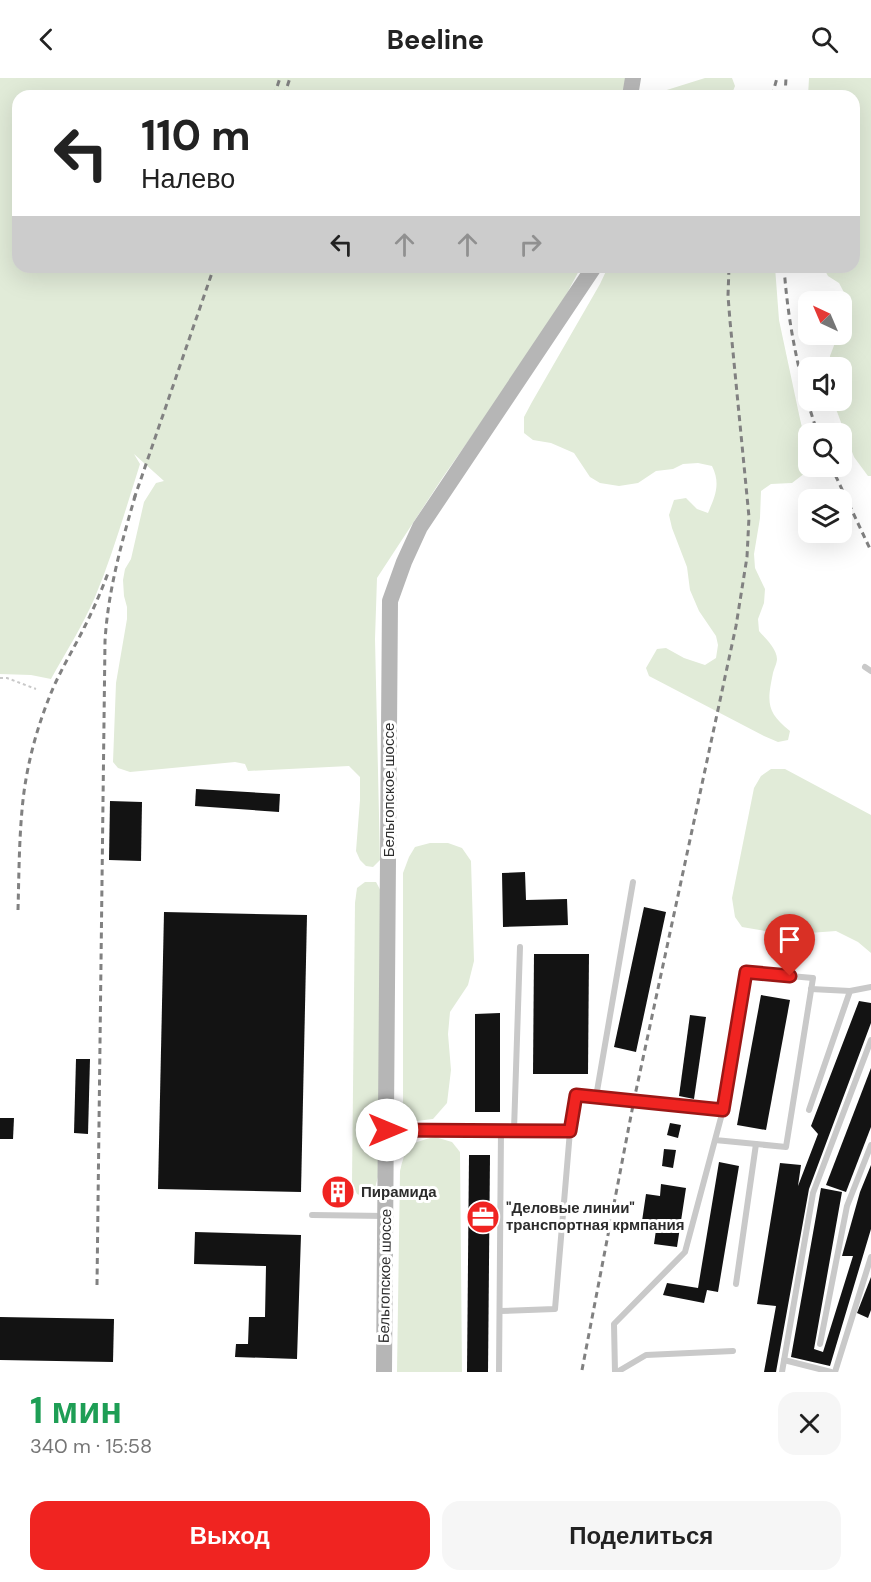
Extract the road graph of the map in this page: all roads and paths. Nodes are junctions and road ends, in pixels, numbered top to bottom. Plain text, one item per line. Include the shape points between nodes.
1 (590, 273) edge
2 (0, 678) edge
3 (36, 689) dead end
4 (633, 882) dead end
5 (520, 947) dead end
6 (871, 987) edge
7 (811, 989) junction
8 (850, 991) junction
9 (871, 1040) edge
10 (596, 1097) junction
11 (723, 1110) junction
12 (809, 1110) dead end
13 (387, 1130) junction
14 (501, 1130) junction
15 (514, 1130) junction
16 (570, 1131) junction
17 (715, 1140) junction
18 (756, 1144) junction
19 (871, 1145) edge
20 (312, 1215) dead end
21 (386, 1216) junction
22 (871, 1257) edge
23 (736, 1284) dead end
24 (500, 1311) junction
25 (820, 1344) dead end
26 (733, 1351) dead end
27 (784, 1360) junction
28 (384, 1372) edge
29 (499, 1372) edge
30 (616, 1372) edge
31 (782, 1372) edge
32 (833, 1372) edge

1 - 13 street, Бельгопское шоссе via 420,527 390,601
2 - 3 path
4 - 10 lane
5 - 15 lane
6 - 8 lane
7 - 8 lane
7 - 11 lane via 813,978 746,972
7 - 18 lane via 786,1147
8 - 12 lane
9 - 27 lane via 813,1193
10 - 11 lane
10 - 16 lane via 576,1095
11 - 17 lane
13 - 14 lane
13 - 21 street, Бельгопское шоссе
14 - 15 lane
14 - 24 lane
15 - 16 lane
16 - 24 lane via 555,1309
17 - 18 lane
17 - 30 lane via 685,1252 614,1324
18 - 23 lane
19 - 25 lane via 847,1206
20 - 21 lane
21 - 28 street, Бельгопское шоссе
22 - 32 lane
24 - 29 lane
26 - 30 lane via 646,1355
27 - 31 lane
27 - 32 lane

